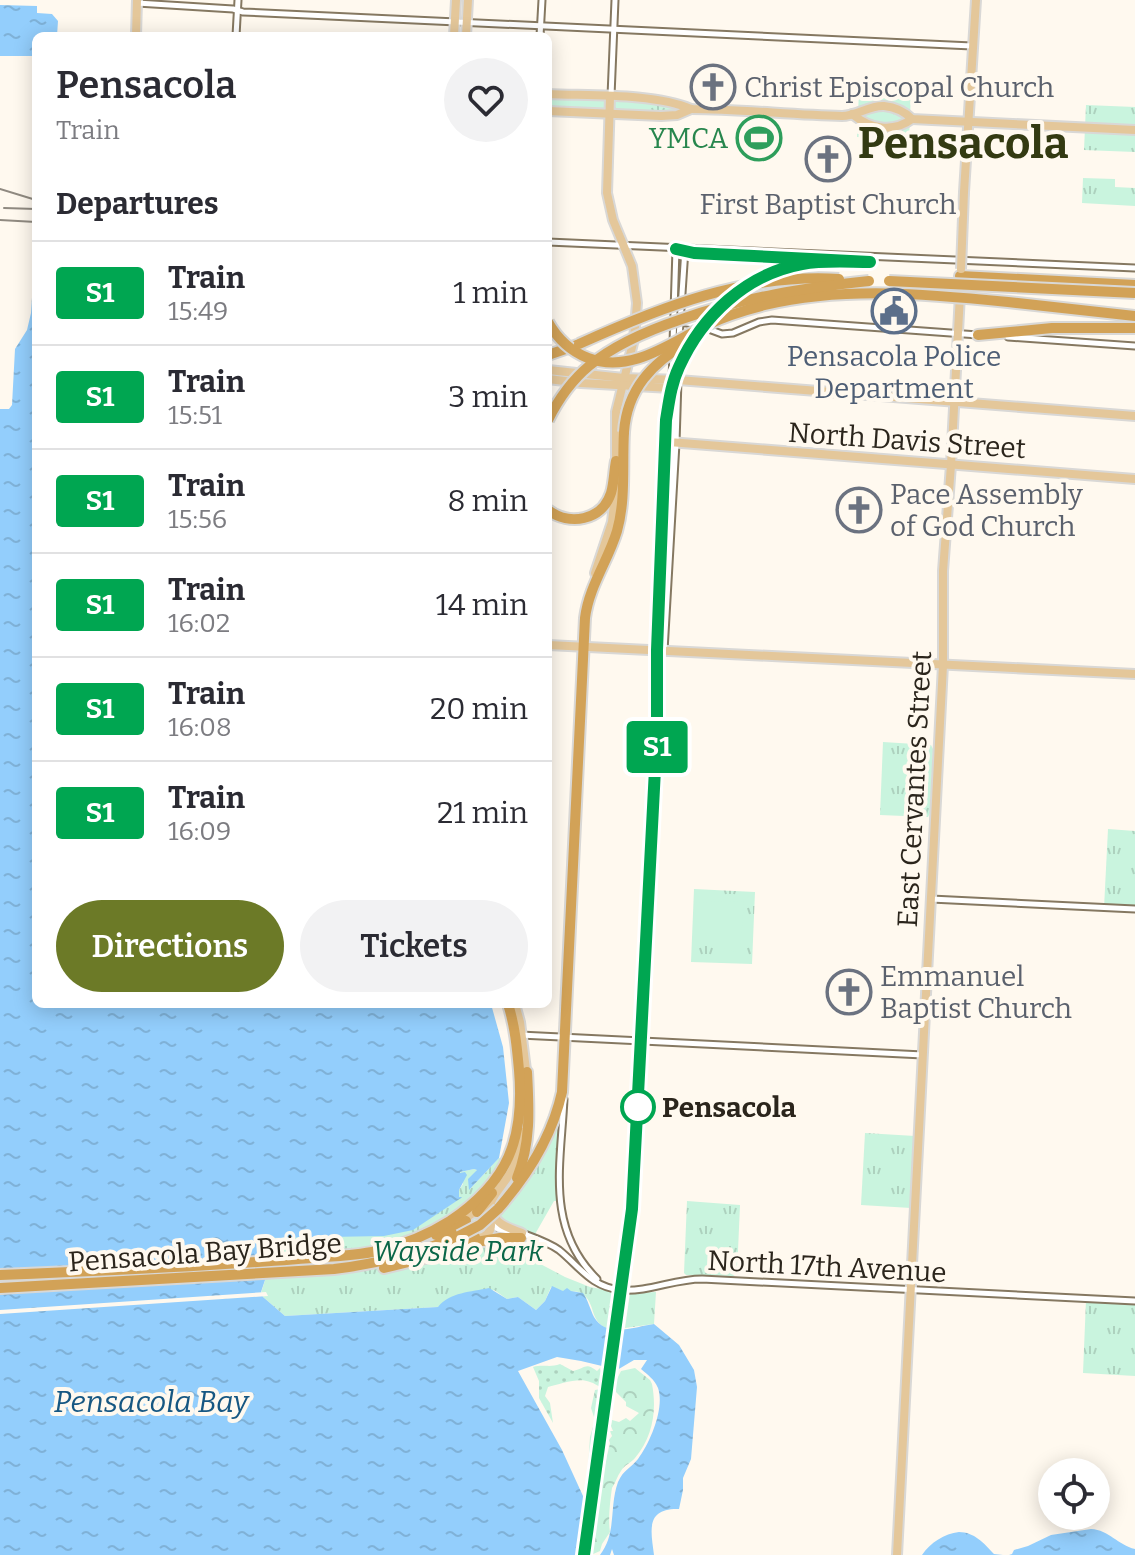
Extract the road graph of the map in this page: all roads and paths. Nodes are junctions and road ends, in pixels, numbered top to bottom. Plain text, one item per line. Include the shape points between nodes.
1 (238, 0) edge
2 (456, 0) edge
3 (468, 0) edge
4 (542, 0) edge
5 (615, 0) edge
6 (976, 0) edge
7 (137, 2) edge
8 (237, 11) junction
9 (455, 22) junction
10 (467, 22) junction
11 (541, 26) junction
12 (614, 29) junction
13 (136, 32) edge
14 (236, 32) edge
15 (454, 32) edge
16 (466, 32) edge
17 (540, 32) edge
18 (973, 46) junction
19 (552, 94) edge
20 (610, 97) junction
21 (691, 109) junction
22 (552, 111) edge
23 (610, 113) junction
24 (852, 114) junction
25 (912, 119) junction
26 (968, 122) junction
27 (1135, 130) edge
28 (552, 242) edge
29 (625, 246) junction
30 (676, 249) junction
31 (685, 249) junction
32 (1135, 268) edge
33 (961, 273) junction
34 (869, 281) junction
35 (1135, 285) edge
36 (1135, 293) edge
37 (813, 297) junction
38 (1135, 316) edge
39 (677, 322) junction
40 (552, 328) edge
41 (1135, 328) edge
42 (958, 334) junction
43 (978, 335) junction
44 (1135, 346) edge
45 (552, 354) edge
46 (552, 375) edge
47 (623, 382) junction
48 (674, 382) junction
49 (954, 401) junction
50 (552, 413) edge
51 (1135, 416) edge
52 (672, 442) junction
53 (616, 461) junction
54 (951, 465) junction
55 (1135, 479) edge
56 (552, 513) edge
57 (590, 591) junction
58 (552, 645) edge
59 (583, 647) junction
60 (664, 651) junction
61 (943, 665) junction
62 (1135, 674) edge
63 (931, 899) junction
64 (1135, 909) edge
65 (509, 1008) edge
66 (515, 1008) edge
67 (518, 1035) junction
68 (566, 1036) junction
69 (923, 1055) junction
70 (523, 1071) junction
71 (563, 1086) junction
72 (520, 1114) junction
73 (502, 1186) junction
74 (508, 1198) junction
75 (488, 1215) junction
76 (466, 1221) junction
77 (521, 1235) junction
78 (481, 1236) junction
79 (457, 1241) junction
80 (391, 1248) junction
81 (0, 1275) edge
82 (607, 1287) junction
83 (0, 1288) edge
84 (911, 1290) junction
85 (1135, 1301) edge
86 (897, 1555) edge

1 - 8 street
2 - 9 main road
3 - 10 main road
4 - 11 street
5 - 12 street
6 - 18 main road, East Cervantes Street
7 - 8 street
7 - 13 main road
8 - 9 street
8 - 14 street
9 - 10 street
9 - 15 main road
10 - 11 street
10 - 16 main road
11 - 12 street
11 - 17 street
12 - 18 street
12 - 20 street
18 - 26 main road, East Cervantes Street
19 - 20 main road
20 - 21 main road via 655,99
20 - 23 main road
21 - 23 main road via 677,115
21 - 24 main road
22 - 23 main road
23 - 29 main road via 606,190
24 - 25 main road via 887,106
24 - 25 main road via 884,129
25 - 26 main road
26 - 27 main road
26 - 33 main road, East Cervantes Street, bridge
28 - 29 street
29 - 30 street
29 - 47 main road via 635,279 637,313
30 - 31 street
30 - 39 street
31 - 32 street
31 - 39 street
33 - 35 highway
33 - 42 main road, East Cervantes Street
34 - 36 highway, bridge
34 - 45 highway, bridge via 806,279 733,288 664,308
34 - 50 highway, bridge via 769,294 654,329 589,366
37 - 38 highway, bridge via 917,294
37 - 40 highway, bridge via 740,312 620,363 577,353
37 - 57 highway, Pensacola Bay Bridge, bridge via 730,321 670,353 648,372 628,406 619,521
39 - 42 street via 716,334 772,320
39 - 48 street
41 - 43 highway
42 - 43 street
42 - 49 main road, East Cervantes Street
43 - 44 street
46 - 47 main road
47 - 48 main road
47 - 53 main road
48 - 49 main road
48 - 52 main road
49 - 51 main road
49 - 54 main road, East Cervantes Street
52 - 54 main road, North Davis Street
52 - 60 street
53 - 56 highway via 610,496 596,513 570,520
53 - 57 main road via 613,515
54 - 55 main road, North Davis Street
54 - 61 main road, East Cervantes Street
57 - 59 highway, Pensacola Bay Bridge
58 - 59 main road
59 - 60 main road
59 - 68 highway, Pensacola Bay Bridge
60 - 61 main road
61 - 62 main road
61 - 63 main road, East Cervantes Street
63 - 64 street
63 - 69 main road, East Cervantes Street
65 - 67 highway
66 - 67 main road
67 - 68 street
67 - 70 highway
68 - 69 street
68 - 71 highway, Pensacola Bay Bridge
69 - 84 main road, East Cervantes Street
70 - 72 highway, Pensacola Bay Bridge
70 - 73 main road via 522,1136
70 - 74 highway via 528,1142
71 - 74 highway, Pensacola Bay Bridge via 546,1139
71 - 82 street via 564,1225 579,1257
72 - 75 highway via 511,1163
72 - 80 highway, Pensacola Bay Bridge via 506,1163 478,1200 440,1227
73 - 75 main road
73 - 77 main road via 493,1203 494,1216
74 - 75 highway, Pensacola Bay Bridge
75 - 76 main road via 470,1215
75 - 77 street via 501,1230
75 - 78 main road via 490,1229
75 - 79 highway, Pensacola Bay Bridge, bridge
76 - 78 main road via 467,1231
76 - 80 highway
77 - 78 street
77 - 79 highway
77 - 82 street via 554,1247
78 - 79 highway
79 - 83 highway, Pensacola Bay Bridge via 334,1269
80 - 81 highway, Pensacola Bay Bridge via 280,1261
82 - 84 street, North 17th Avenue via 650,1289 702,1279
84 - 85 street, North 17th Avenue
84 - 86 main road, East Cervantes Street

